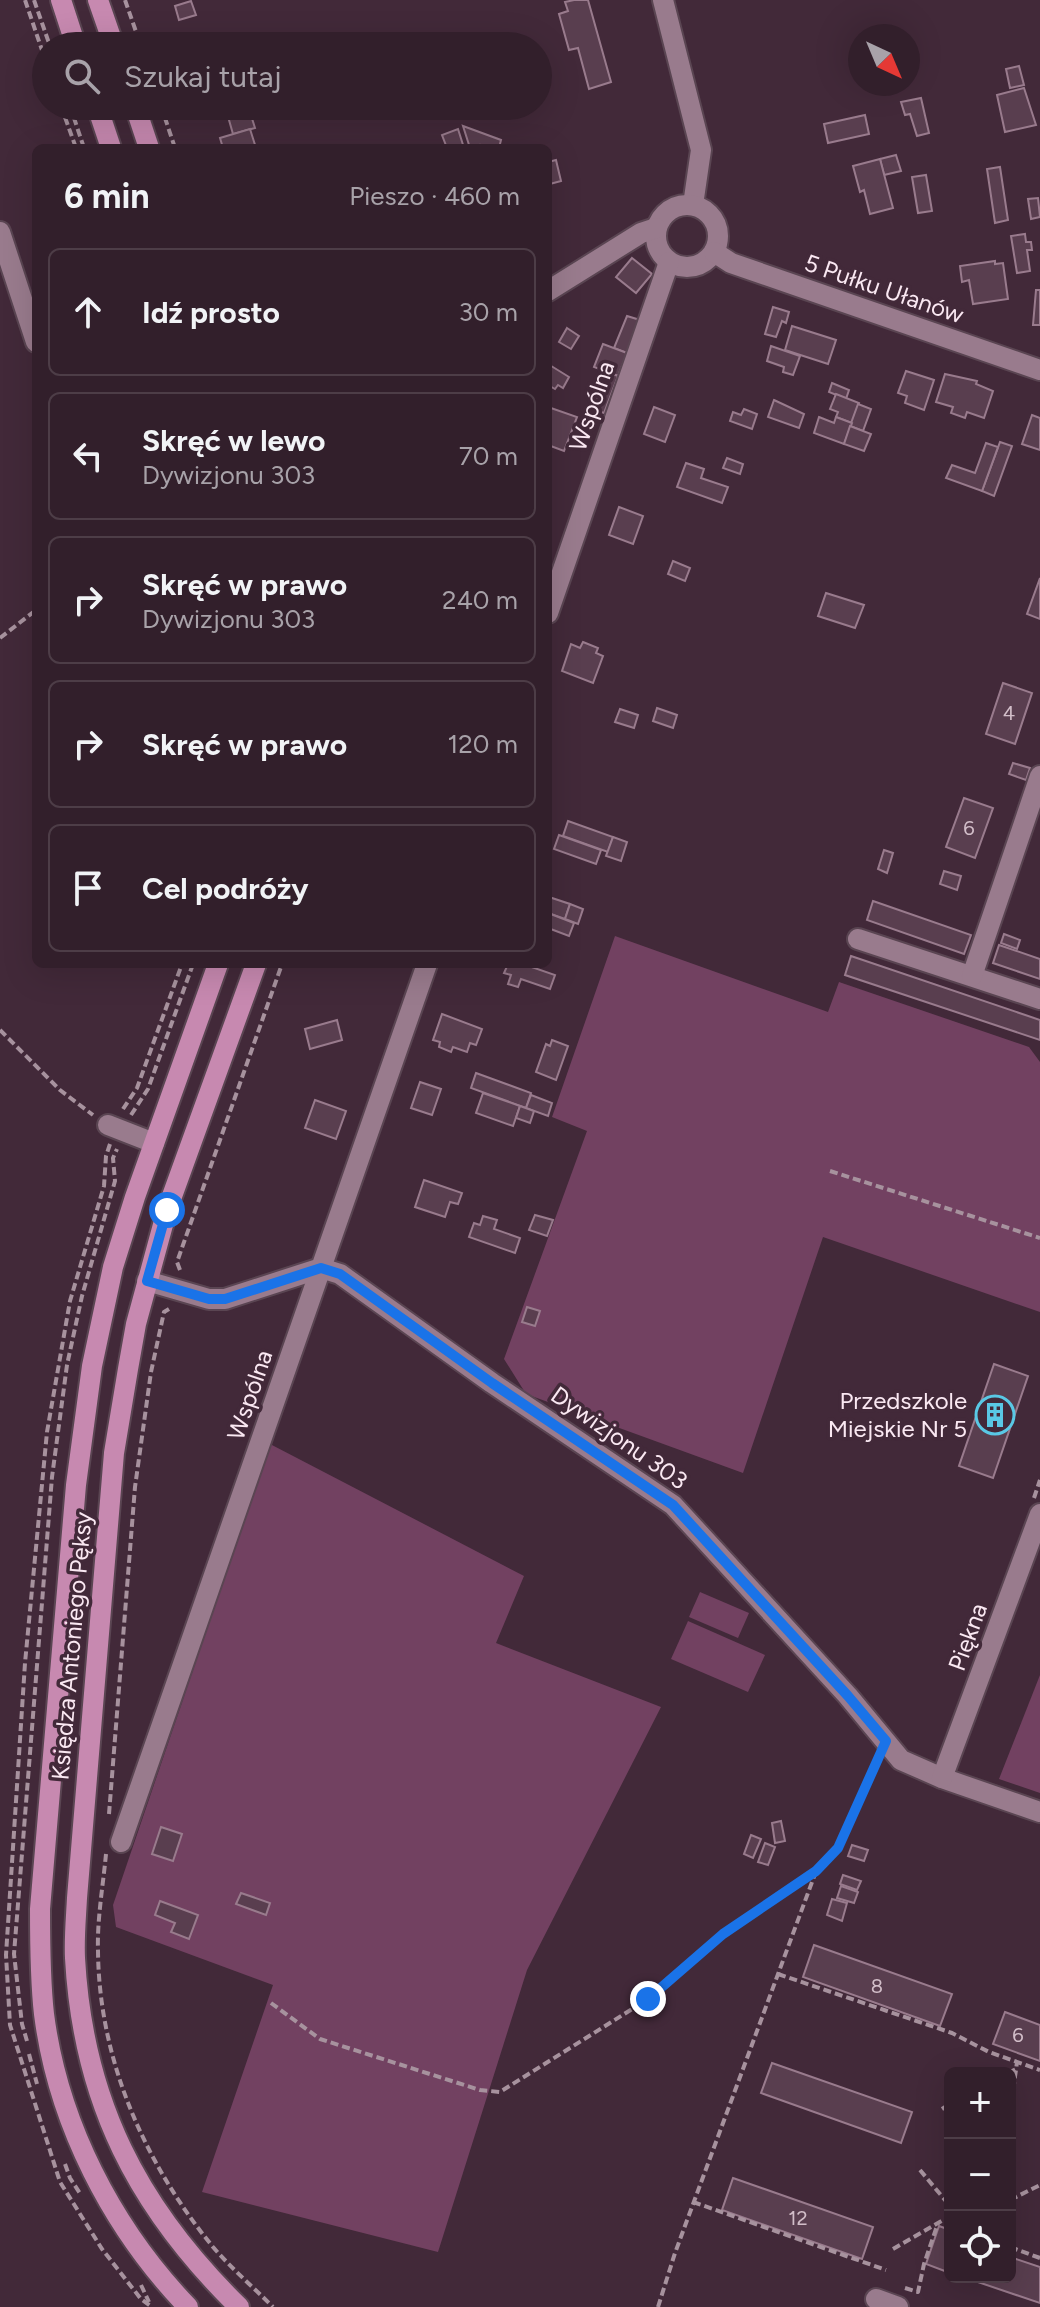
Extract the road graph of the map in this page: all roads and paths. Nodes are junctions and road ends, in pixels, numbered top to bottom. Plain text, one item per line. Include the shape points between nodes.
1 (25, 0) edge
2 (34, 0) edge
3 (61, 0) edge
4 (98, 0) edge
5 (125, 0) edge
6 (663, 0) edge
7 (36, 32) edge
8 (45, 32) edge
9 (71, 32) edge
10 (109, 32) edge
11 (136, 32) edge
12 (66, 120) edge
13 (75, 120) edge
14 (102, 120) edge
15 (140, 120) edge
16 (166, 120) edge
17 (75, 144) edge
18 (83, 144) edge
19 (110, 144) edge
20 (148, 144) edge
21 (174, 144) edge
22 (693, 205) junction
23 (656, 228) junction
24 (2, 246) edge
25 (714, 252) junction
26 (669, 262) junction
27 (552, 289) edge
28 (32, 331) edge
29 (1040, 370) edge
30 (552, 601) edge
31 (32, 613) edge
32 (0, 638) edge
33 (1040, 776) edge
34 (858, 939) dead end
35 (217, 968) edge
36 (255, 968) edge
37 (281, 968) edge
38 (426, 968) edge
39 (972, 976) junction
40 (1040, 999) edge
41 (0, 1030) edge
42 (108, 1125) joint
43 (154, 1143) junction
44 (830, 1171) dead end
45 (1040, 1238) edge
46 (321, 1268) junction
47 (147, 1281) junction
48 (180, 1292) junction
49 (1040, 1514) edge
50 (886, 1741) junction
51 (942, 1778) junction
52 (1040, 1812) edge
53 (112, 1838) junction
54 (816, 1871) junction
55 (778, 1974) junction
56 (271, 2003) dead end
57 (1017, 2062) junction
58 (1016, 2069) edge
59 (1040, 2070) edge
60 (920, 2170) dead end
61 (1039, 2188) edge
62 (1016, 2198) edge
63 (944, 2199) edge
64 (693, 2202) junction
65 (944, 2220) edge
66 (938, 2223) junction
67 (893, 2249) dead end
68 (1016, 2249) edge
69 (1040, 2258) edge
70 (886, 2270) dead end
71 (895, 2284) dead end
72 (876, 2299) dead end
73 (188, 2307) edge
74 (239, 2307) edge
75 (273, 2307) edge
76 (658, 2307) edge
77 (898, 2307) edge

1 - 7 path
2 - 8 path
3 - 9 main road
4 - 10 main road
5 - 11 path
6 - 22 street via 701,150
12 - 17 path
13 - 18 path
14 - 19 main road
15 - 20 main road
16 - 21 path
22 - 23 street via 674,207
22 - 25 street via 716,223
23 - 26 street via 658,247
23 - 27 street
24 - 28 street
25 - 26 street via 689,267
25 - 29 street, 5 Pułku Ułanów via 731,263
26 - 30 street, Wspólna
31 - 32 path
33 - 39 street
34 - 39 street
35 - 43 main road, Księdza Antoniego Pęksy
36 - 47 main road, Księdza Antoniego Pęksy via 167,1210
37 - 48 path via 177,1262 184,1280
38 - 46 street, Wspólna
39 - 40 street
41 - 42 path via 60,1090
42 - 43 street
43 - 73 main road, Księdza Antoniego Pęksy via 113,1267 81,1430 40,1909 40,1963 52,2058 82,2148 133,2240
44 - 45 path
46 - 48 street via 225,1299
46 - 50 street, Dywizjonu 303 via 340,1274 673,1505
46 - 53 street, Wspólna
47 - 48 street
47 - 74 main road, Księdza Antoniego Pęksy via 114,1453 75,1956 93,2073 123,2152 165,2224
48 - 53 path via 176,1305 164,1312 142,1431
49 - 51 street, Piękna
50 - 51 street, Dywizjonu 303 via 901,1760
50 - 54 path via 838,1848
51 - 52 street, Dywizjonu 303
53 - 75 path via 98,1952 112,2051 127,2100 144,2143 175,2196 216,2250
54 - 55 path
54 - 56 path via 723,1934 648,1999 500,2092 320,2039
55 - 57 path via 952,2033
55 - 64 path
57 - 58 path
57 - 59 path
60 - 63 path
61 - 62 path
64 - 70 path
64 - 76 path
65 - 66 path
66 - 67 path
66 - 71 path via 918,2292
68 - 69 path
72 - 77 street

